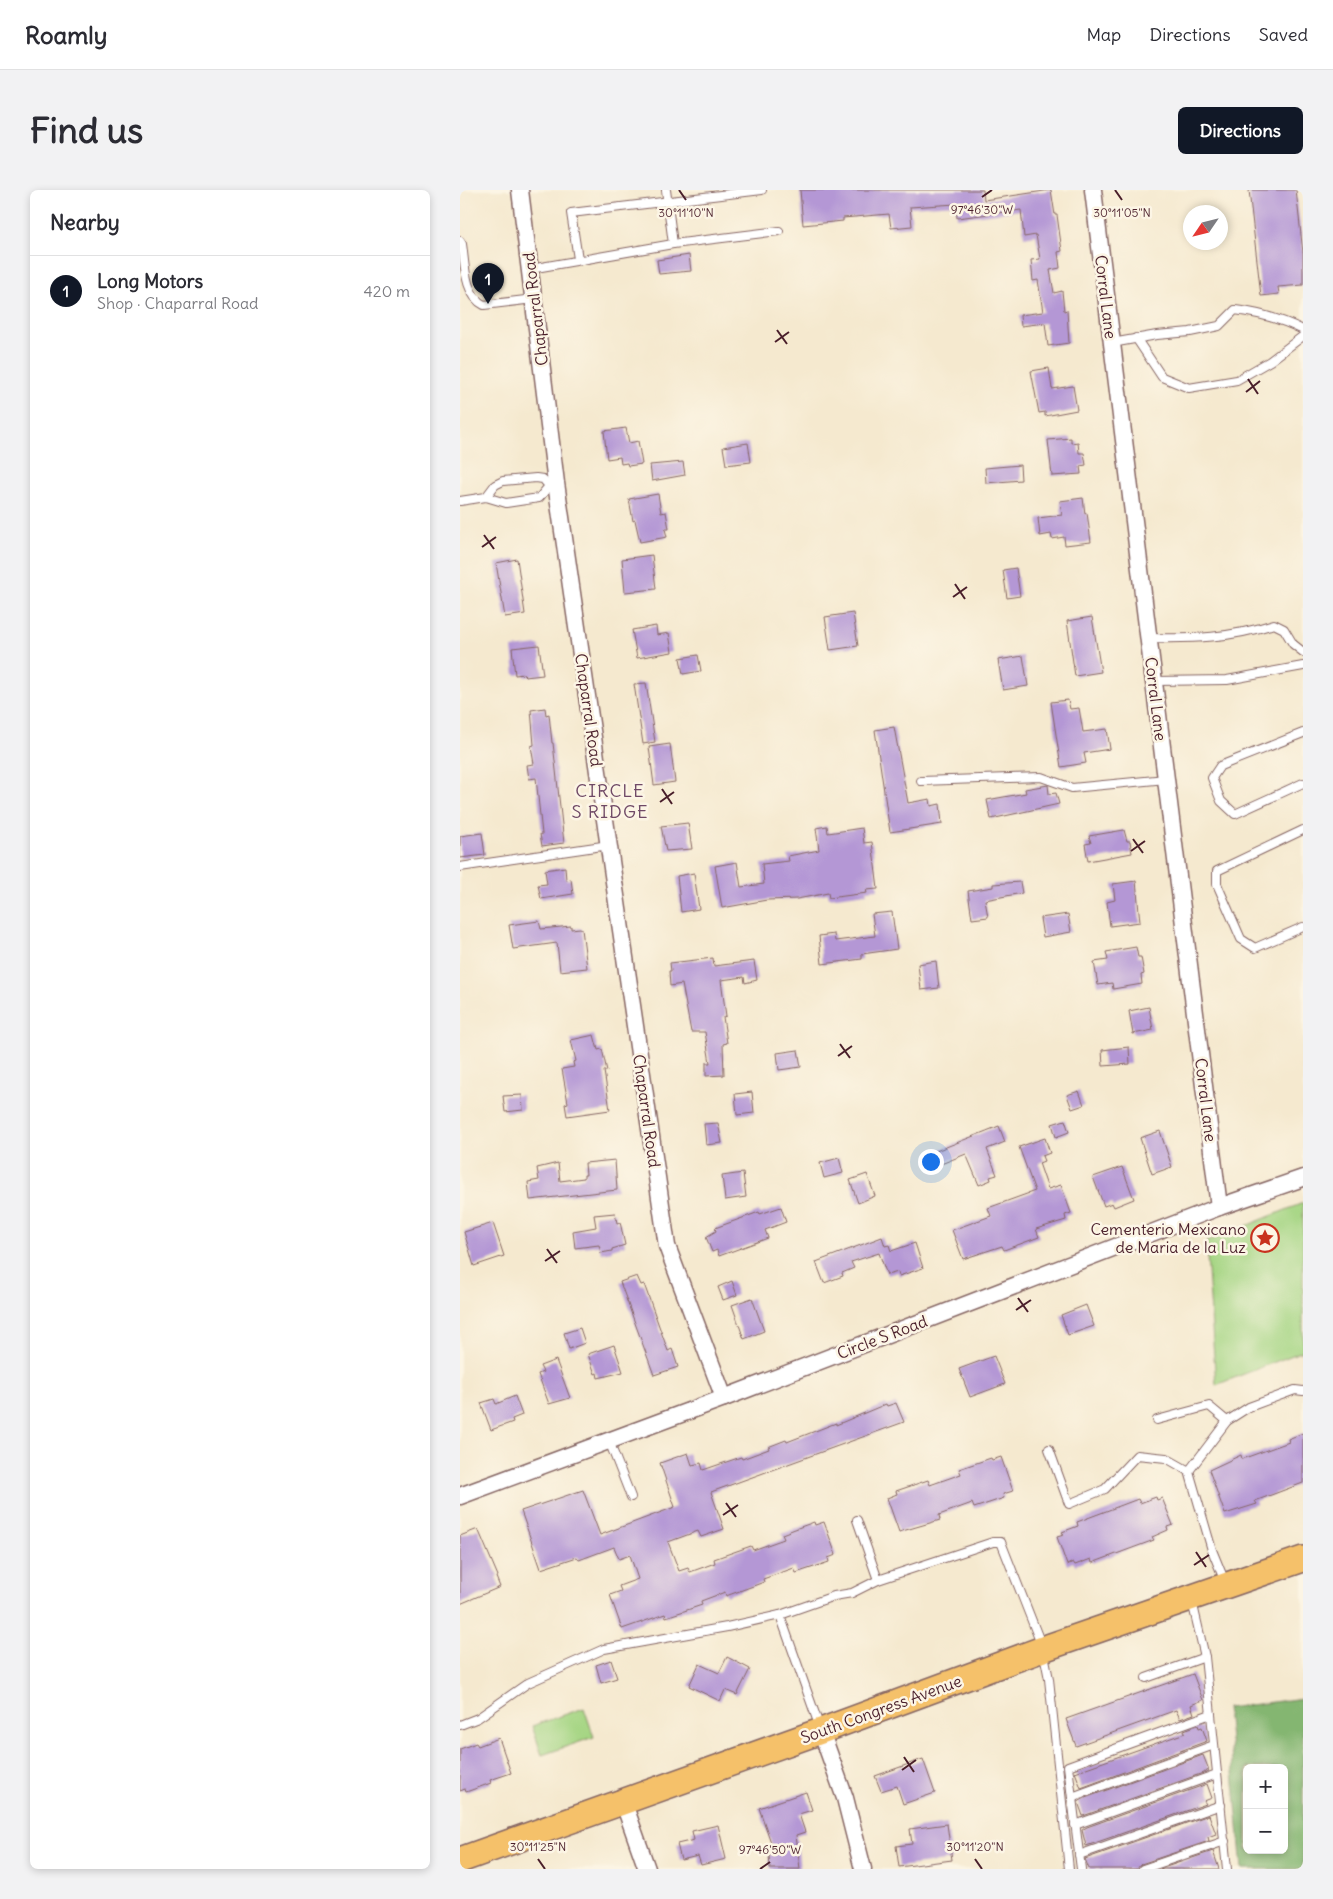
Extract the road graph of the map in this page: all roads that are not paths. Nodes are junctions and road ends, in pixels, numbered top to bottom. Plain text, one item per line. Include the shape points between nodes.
1 (520, 190) edge
2 (666, 190) edge
3 (762, 190) edge
4 (1093, 190) edge
5 (668, 202) junction
6 (779, 232) dead end
7 (460, 241) edge
8 (673, 244) junction
9 (578, 259) junction
10 (530, 269) junction
11 (534, 299) junction
12 (1303, 330) edge
13 (1303, 336) edge
14 (1136, 338) junction
15 (1112, 342) junction
16 (553, 484) junction
17 (486, 497) junction
18 (460, 501) edge
19 (1149, 638) junction
20 (1303, 652) edge
21 (1303, 666) edge
22 (1154, 681) junction
23 (1303, 733) edge
24 (1166, 779) junction
25 (921, 781) dead end
26 (1303, 783) edge
27 (1303, 830) edge
28 (609, 845) junction
29 (460, 867) edge
30 (1303, 927) edge
31 (1303, 1178) edge
32 (1219, 1207) junction
33 (1303, 1391) edge
34 (724, 1398) junction
35 (1157, 1420) dead end
36 (1227, 1421) junction
37 (609, 1441) junction
38 (1049, 1449) dead end
39 (1189, 1471) junction
40 (460, 1496) edge
41 (631, 1497) dead end
42 (857, 1520) dead end
43 (1303, 1560) edge
44 (878, 1580) junction
45 (1226, 1586) junction
46 (1191, 1598) junction
47 (780, 1615) junction
48 (1043, 1649) junction
49 (1205, 1657) junction
50 (1146, 1678) dead end
51 (1211, 1714) junction
52 (460, 1725) edge
53 (821, 1731) junction
54 (1214, 1745) junction
55 (1217, 1774) junction
56 (1072, 1797) junction
57 (623, 1801) junction
58 (1221, 1805) junction
59 (1075, 1825) junction
60 (1224, 1841) junction
61 (1079, 1855) junction
62 (460, 1860) edge
63 (647, 1869) edge
64 (863, 1869) edge
65 (1069, 1869) edge
66 (1081, 1869) edge
67 (1142, 1869) edge
68 (1227, 1869) edge

1 - 10 street, Chaparral Road
2 - 5 lane
3 - 5 lane
4 - 15 street, Corral Lane
5 - 8 lane
5 - 9 lane via 571,213
6 - 8 lane
7 - 11 lane via 469,286 478,302 484,305
8 - 9 lane
9 - 10 lane
10 - 11 street, Chaparral Road
11 - 16 street, Chaparral Road
12 - 14 lane via 1257,312 1235,310 1219,326
13 - 14 lane via 1237,380 1188,388 1162,377
14 - 15 lane
15 - 19 street, Corral Lane
16 - 17 lane via 539,498 506,503
16 - 17 lane via 536,478 503,481 495,485
16 - 28 street, Chaparral Road
17 - 18 lane
19 - 20 lane via 1209,638 1249,632 1274,624 1284,629 1293,644
19 - 22 street, Corral Lane
21 - 22 lane via 1227,680
22 - 24 street, Corral Lane
23 - 26 lane via 1220,766 1212,778 1221,801 1236,814
24 - 25 lane via 1072,788 1041,777
24 - 32 street, Corral Lane
27 - 30 lane via 1217,871 1217,884 1241,939 1255,948
28 - 29 lane
28 - 34 street, Chaparral Road via 667,1246
31 - 32 street, Circle S Road
32 - 34 street, Circle S Road
33 - 36 lane via 1295,1390 1249,1407
34 - 37 street, Circle S Road
35 - 36 lane via 1209,1406
36 - 39 lane
37 - 40 street, Circle S Road
37 - 41 lane
38 - 39 lane via 1069,1504 1105,1489 1137,1455 1166,1458
39 - 45 lane
42 - 44 lane
43 - 45 main road, South Congress Avenue
44 - 47 lane via 852,1593
44 - 48 lane via 1001,1542
45 - 46 main road, South Congress Avenue
46 - 48 main road, South Congress Avenue
46 - 49 lane
47 - 52 lane via 604,1649 528,1683 478,1718
47 - 53 lane
48 - 53 main road, South Congress Avenue
48 - 65 lane
49 - 50 lane
49 - 51 lane
51 - 54 lane
51 - 56 lane via 1068,1766
53 - 57 main road, South Congress Avenue
53 - 64 street via 845,1798
54 - 55 lane
54 - 56 lane
55 - 58 lane
55 - 59 lane
56 - 59 lane
57 - 62 main road, South Congress Avenue
57 - 63 street
58 - 60 lane
58 - 61 lane
59 - 61 lane
60 - 67 lane
60 - 68 lane
61 - 66 lane

